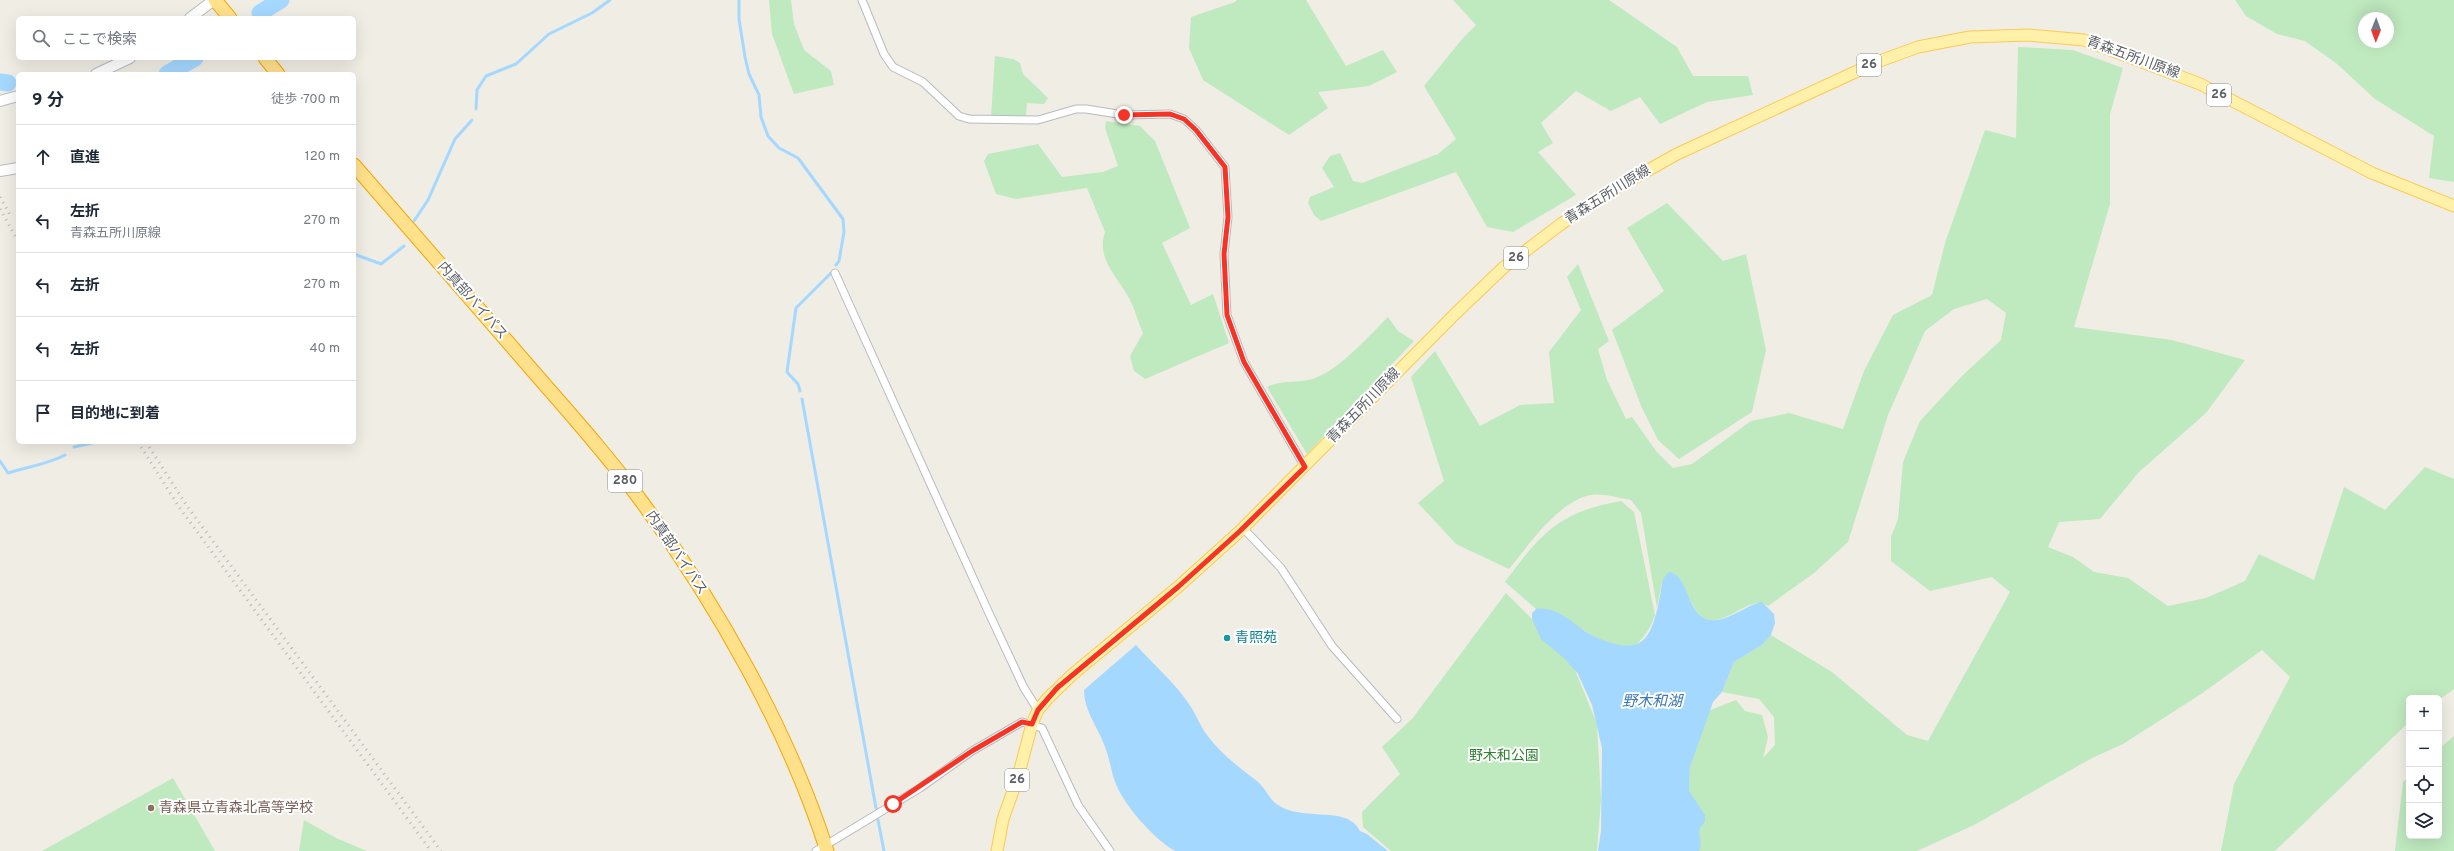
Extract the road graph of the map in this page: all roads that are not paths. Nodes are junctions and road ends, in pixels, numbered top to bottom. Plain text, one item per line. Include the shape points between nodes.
1 (215, 0) edge
2 (862, 0) edge
3 (193, 16) edge
4 (228, 16) edge
5 (126, 60) edge
6 (267, 60) edge
7 (100, 72) edge
8 (276, 72) edge
9 (16, 97) edge
10 (0, 101) edge
11 (356, 167) edge
12 (16, 168) edge
13 (0, 171) edge
14 (2454, 206) edge
15 (835, 273) dead end
16 (1305, 467) junction
17 (1244, 528) junction
18 (1038, 710) junction
19 (1397, 719) dead end
20 (1032, 724) junction
21 (823, 849) edge
22 (997, 851) edge
23 (1110, 851) edge

1 - 3 main road
1 - 4 highway
2 - 16 street via 884,54 894,67 923,82 959,116 969,119 1038,120 1076,109 1086,109 1124,115 1170,114 1184,119 1196,130 1225,167 1228,217 1224,254 1227,315 1244,362
5 - 7 main road
6 - 8 highway
9 - 10 main road
11 - 21 highway, 内真部バイパス / 280 via 601,450 676,551 743,662 788,751
12 - 13 main road
14 - 16 main road, 青森五所川原線 / 26 via 2372,173 2200,84 2084,40 1999,34 1946,40 1877,62 1677,154 1611,190 1503,268
15 - 18 street via 988,611 1024,688
16 - 17 main road, 青森五所川原線 / 26
17 - 18 main road, 青森五所川原線 / 26 via 1178,587 1073,674
17 - 19 street via 1281,568 1332,646
18 - 20 main road, 青森五所川原線 / 26
20 - 21 street via 1022,722 972,751 920,788
20 - 22 main road, 青森五所川原線 / 26 via 1018,777 1003,819
20 - 23 street via 1042,728 1078,805

